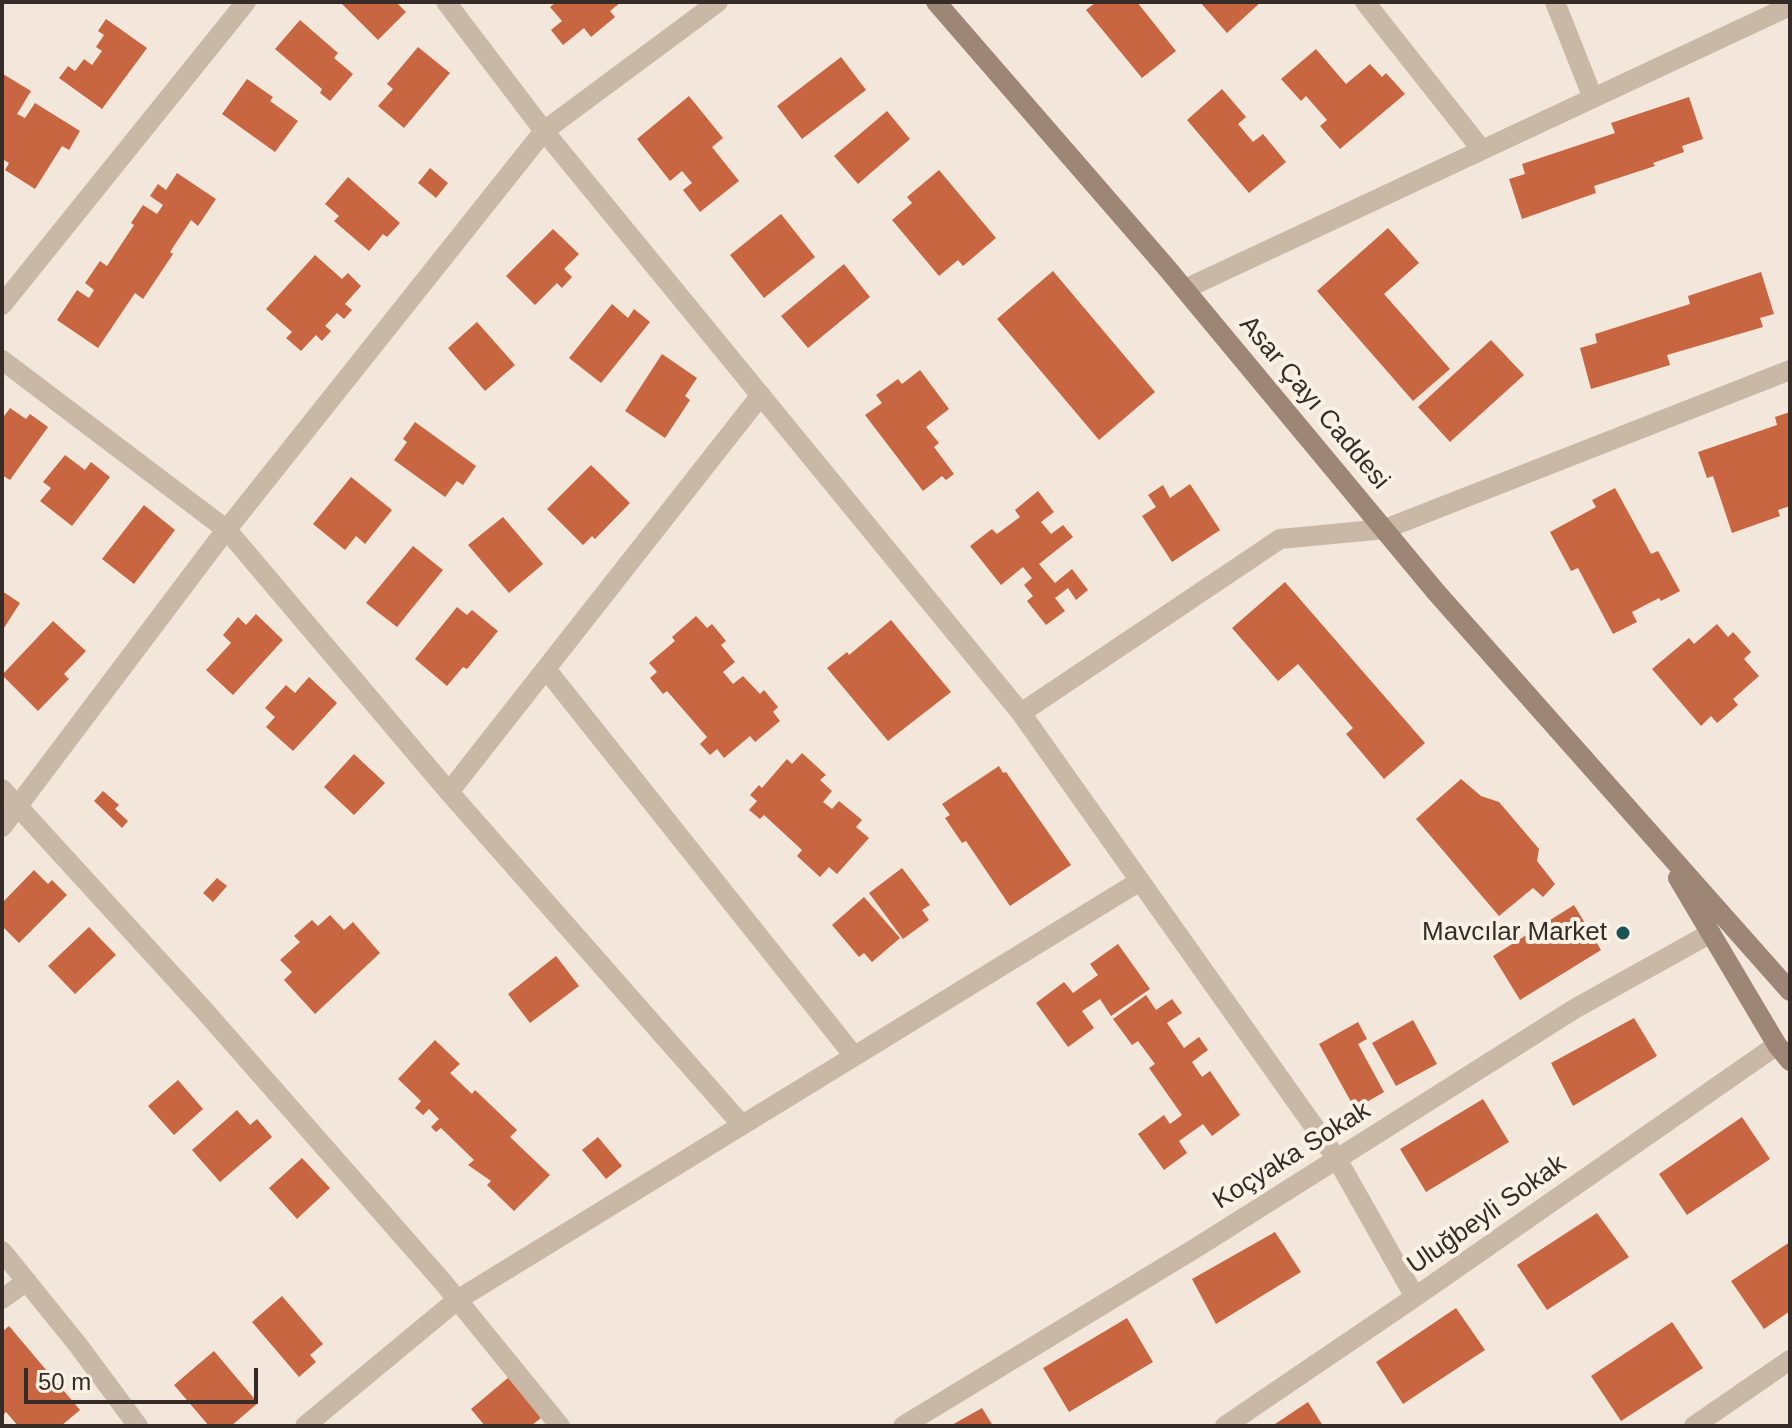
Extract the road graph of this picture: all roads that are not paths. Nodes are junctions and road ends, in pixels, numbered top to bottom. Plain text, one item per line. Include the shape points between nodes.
1 (246, 2) edge
2 (446, 2) edge
3 (718, 2) edge
4 (936, 2) edge
5 (1365, 2) edge
6 (1555, 2) edge
7 (1790, 6) edge
8 (1593, 98) junction
9 (544, 131) junction
10 (1482, 150) junction
11 (1185, 289) junction
12 (2, 305) edge
13 (2, 360) edge
14 (1790, 370) edge
15 (761, 395) junction
16 (1385, 529) junction
17 (227, 530) junction
18 (546, 669) junction
19 (1021, 713) junction
20 (2, 789) edge
21 (449, 792) junction
22 (19, 806) junction
23 (2, 827) edge
24 (1653, 836) junction
25 (1140, 881) junction
26 (1711, 933) junction
27 (1790, 991) edge
28 (1777, 1045) junction
29 (854, 1056) junction
30 (1790, 1061) edge
31 (742, 1125) junction
32 (1337, 1159) junction
33 (2, 1251) edge
34 (27, 1281) junction
35 (1415, 1297) junction
36 (2, 1299) edge
37 (457, 1300) junction
38 (1790, 1360) edge
39 (138, 1426) edge
40 (305, 1426) edge
41 (560, 1426) edge
42 (903, 1426) edge
43 (1225, 1426) edge
44 (1694, 1426) edge

1 - 12 street
2 - 9 street
3 - 9 street
4 - 11 street, Asar Çayı Caddesi
5 - 10 street
6 - 8 street
7 - 8 street
8 - 10 street
9 - 15 street
9 - 17 street
10 - 11 street
11 - 16 street, Asar Çayı Caddesi
13 - 17 street
14 - 16 street
15 - 18 street
15 - 19 street
16 - 19 street via 1280,539
16 - 24 street, Asar Çayı Caddesi
17 - 21 street
17 - 22 street
18 - 21 street
18 - 29 street
19 - 25 street
20 - 22 street
21 - 31 street
22 - 23 street
22 - 37 street
24 - 26 street
24 - 27 street
25 - 29 street
25 - 32 street
26 - 28 street
26 - 32 street, Koçyaka Sokak via 1576,1008
28 - 30 street
28 - 35 street, Uluğbeyli Sokak
29 - 31 street
31 - 37 street
32 - 35 street
32 - 42 street, Koçyaka Sokak
33 - 34 street
34 - 36 street
34 - 39 street
35 - 43 street, Uluğbeyli Sokak
37 - 40 street
37 - 41 street
38 - 44 street

